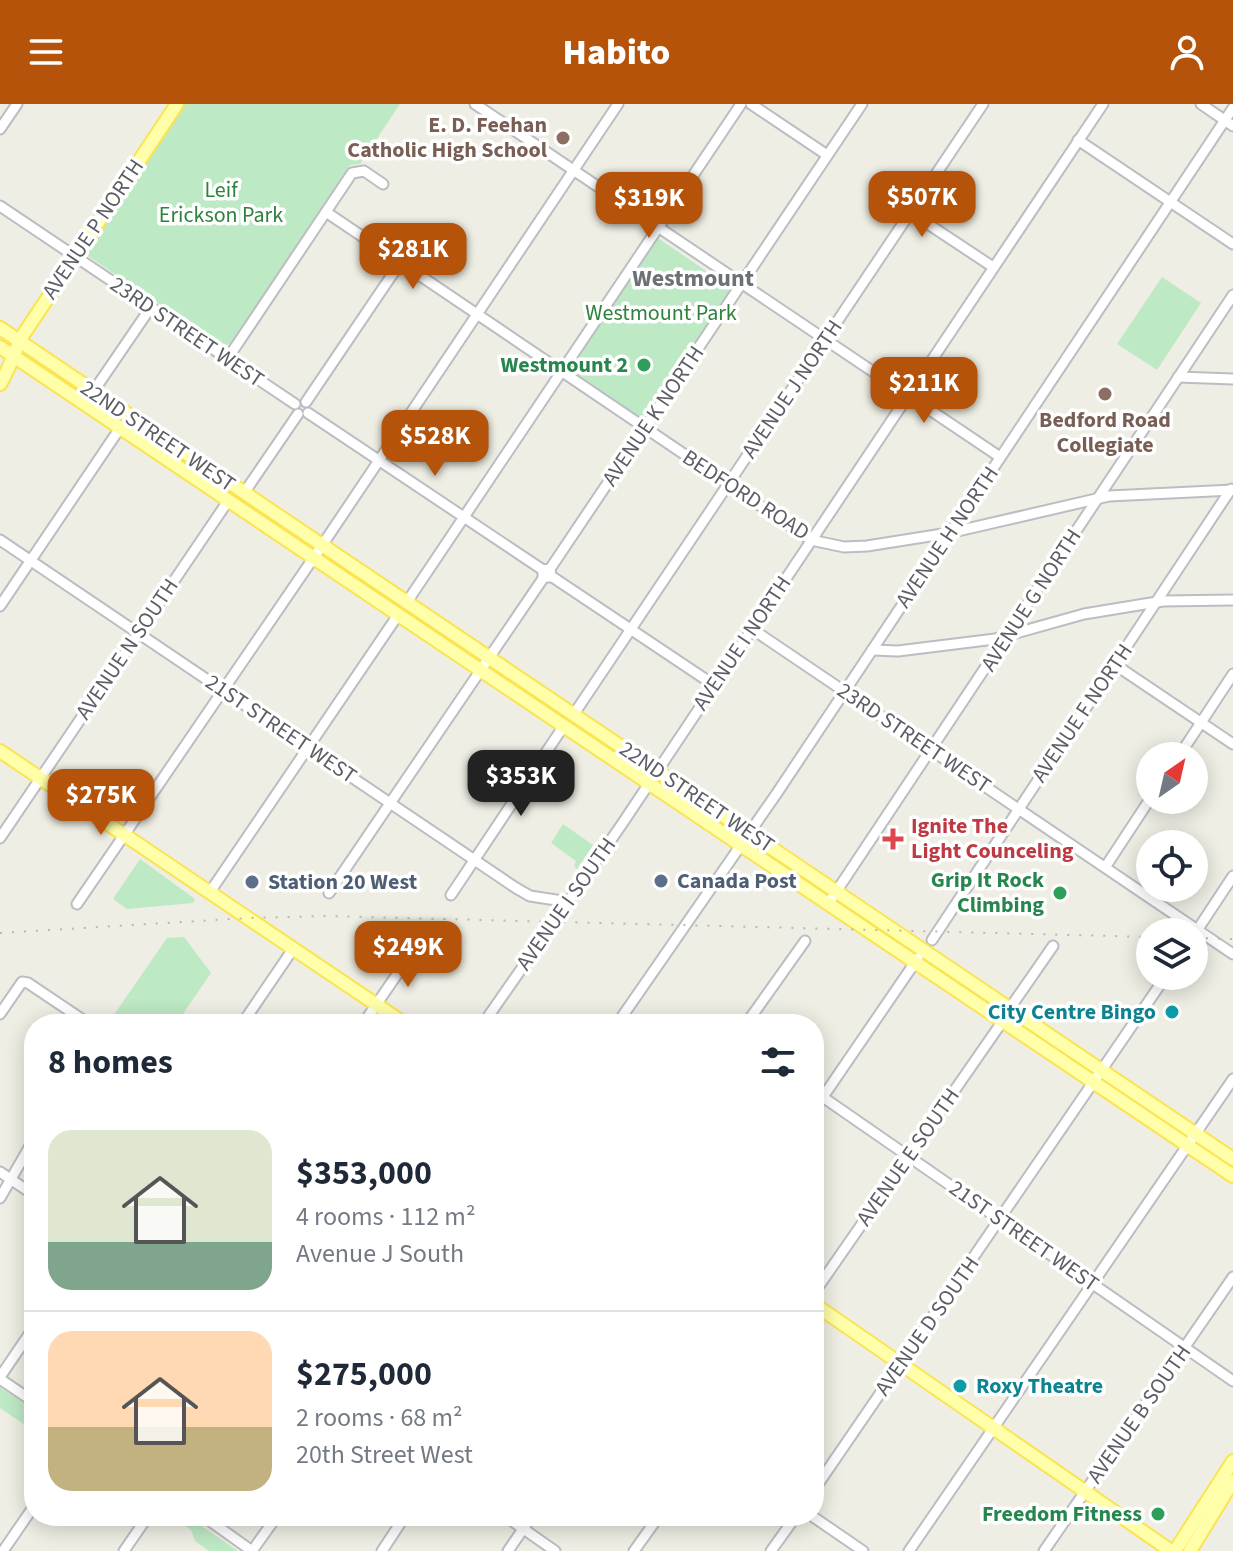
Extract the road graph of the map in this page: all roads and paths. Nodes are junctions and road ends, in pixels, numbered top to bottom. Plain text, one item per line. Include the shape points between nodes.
1 (17, 104) edge
2 (475, 104) edge
3 (618, 104) edge
4 (741, 104) edge
5 (751, 104) edge
6 (862, 104) edge
7 (983, 104) edge
8 (1201, 104) edge
9 (1224, 104) edge
10 (171, 106) edge
11 (1097, 106) edge
12 (1233, 109) edge
13 (1229, 123) edge
14 (0, 129) edge
15 (1078, 140) junction
16 (827, 155) junction
17 (574, 169) junction
18 (383, 184) dead end
19 (1171, 202) junction
20 (0, 206) edge
21 (326, 212) junction
22 (910, 212) junction
23 (659, 227) junction
24 (1233, 244) edge
25 (75, 257) junction
26 (400, 263) junction
27 (993, 267) junction
28 (742, 283) junction
29 (1233, 295) edge
30 (151, 307) junction
31 (477, 314) junction
32 (0, 328) edge
33 (825, 338) junction
34 (19, 342) junction
35 (0, 347) edge
36 (12, 355) junction
37 (228, 358) junction
38 (0, 365) edge
39 (562, 372) junction
40 (1178, 377) junction
41 (1233, 379) edge
42 (0, 384) edge
43 (93, 392) junction
44 (909, 395) junction
45 (302, 408) junction
46 (120, 428) junction
47 (645, 428) junction
48 (1000, 457) junction
49 (379, 460) junction
50 (728, 485) junction
51 (1232, 489) edge
52 (244, 493) junction
53 (1098, 498) junction
54 (228, 501) junction
55 (465, 517) junction
56 (949, 533) junction
57 (0, 540) edge
58 (811, 540) junction
59 (324, 543) junction
60 (312, 557) junction
61 (30, 560) junction
62 (547, 573) junction
63 (1233, 600) edge
64 (407, 602) junction
65 (1156, 602) junction
66 (0, 606) edge
67 (398, 615) junction
68 (752, 629) junction
69 (631, 630) junction
70 (138, 633) junction
71 (1008, 635) junction
72 (872, 650) junction
73 (490, 658) junction
74 (1114, 664) junction
75 (481, 671) junction
76 (1233, 674) edge
77 (714, 685) junction
78 (221, 689) junction
79 (844, 691) junction
80 (574, 714) junction
81 (1201, 722) junction
82 (563, 727) junction
83 (1188, 742) edge
84 (1233, 744) edge
85 (308, 748) junction
86 (932, 750) junction
87 (0, 751) edge
88 (657, 770) junction
89 (40, 778) junction
90 (648, 783) junction
91 (391, 804) junction
92 (1018, 808) junction
93 (1140, 814) edge
94 (750, 832) junction
95 (123, 834) junction
96 (0, 838) edge
97 (741, 845) junction
98 (473, 859) junction
99 (1106, 866) junction
100 (1233, 876) edge
101 (837, 891) junction
102 (210, 892) junction
103 (329, 893) dead end
104 (451, 895) dead end
105 (569, 902) junction
106 (77, 904) dead end
107 (828, 904) junction
108 (1177, 918) edge
109 (1205, 918) edge
110 (424, 935) dead end
111 (1208, 939) edge
112 (805, 941) dead end
113 (1053, 946) dead end
114 (926, 947) junction
115 (293, 949) junction
116 (1233, 954) edge
117 (915, 964) junction
118 (1157, 990) edge
119 (376, 1005) junction
120 (1010, 1008) junction
121 (0, 1014) edge
122 (74, 1014) edge
123 (249, 1014) edge
124 (370, 1014) edge
125 (390, 1014) edge
126 (490, 1014) edge
127 (624, 1014) edge
128 (753, 1014) edge
129 (1002, 1022) junction
130 (1102, 1071) junction
131 (1233, 1079) edge
132 (1094, 1083) junction
133 (824, 1086) edge
134 (824, 1098) edge
135 (1196, 1134) junction
136 (1188, 1146) junction
137 (909, 1157) junction
138 (24, 1158) edge
139 (1233, 1159) edge
140 (0, 1172) edge
141 (1233, 1176) edge
142 (12, 1180) junction
143 (24, 1188) edge
144 (0, 1198) edge
145 (1001, 1220) junction
146 (1233, 1277) edge
147 (824, 1279) edge
148 (1092, 1284) junction
149 (824, 1311) edge
150 (24, 1342) edge
151 (1184, 1348) junction
152 (901, 1364) junction
153 (0, 1378) edge
154 (1233, 1381) edge
155 (24, 1395) edge
156 (994, 1427) junction
157 (1233, 1461) edge
158 (824, 1476) edge
159 (1233, 1481) edge
160 (1086, 1491) junction
161 (24, 1521) edge
162 (824, 1524) edge
163 (141, 1526) edge
164 (217, 1526) edge
165 (270, 1526) edge
166 (398, 1526) edge
167 (519, 1526) edge
168 (525, 1526) edge
169 (652, 1526) edge
170 (789, 1526) edge
171 (523, 1529) junction
172 (3, 1551) edge
173 (124, 1551) edge
174 (252, 1551) edge
175 (382, 1551) edge
176 (508, 1551) edge
177 (555, 1551) edge
178 (634, 1551) edge
179 (771, 1551) edge
180 (863, 1551) edge
181 (909, 1551) edge
182 (1044, 1551) edge
183 (1173, 1551) edge
184 (1190, 1551) edge

1 - 14 street
2 - 17 street
3 - 17 street
4 - 23 street
5 - 16 street
6 - 16 street, AVENUE K NORTH
7 - 22 street, AVENUE J NORTH
8 - 13 street
9 - 12 street
10 - 25 main road, AVENUE P NORTH
11 - 15 street, AVENUE I NORTH
12 - 13 street, AVENUE H NORTH
13 - 19 street, AVENUE H NORTH
15 - 19 street
15 - 27 street, AVENUE I NORTH
16 - 28 street, AVENUE K NORTH
17 - 23 street
17 - 31 street
18 - 21 street via 364,171 352,173
19 - 24 street
19 - 48 street, AVENUE H NORTH
20 - 25 street, 23RD STREET WEST
21 - 26 street, BEDFORD ROAD
21 - 37 street
22 - 27 street
22 - 33 street, AVENUE J NORTH
23 - 28 street
23 - 39 street
25 - 30 street, 23RD STREET WEST
25 - 34 main road, AVENUE P NORTH
26 - 31 street, BEDFORD ROAD
26 - 45 street
27 - 44 street, AVENUE I NORTH
28 - 33 street
28 - 47 street, AVENUE K NORTH
29 - 40 street, AVENUE G NORTH
30 - 37 street, 23RD STREET WEST
30 - 43 street
31 - 39 street, BEDFORD ROAD
31 - 49 street
32 - 34 main road, 22ND STREET WEST
33 - 44 street
33 - 50 street, AVENUE J NORTH
34 - 36 main road, AVENUE P NORTH
34 - 43 main road, 22ND STREET WEST
35 - 36 main road, 22ND STREET WEST
36 - 38 main road
36 - 42 main road, AVENUE P NORTH
36 - 46 main road, 22ND STREET WEST
37 - 45 street, 23RD STREET WEST
39 - 47 street, BEDFORD ROAD
39 - 55 street
40 - 41 street
40 - 53 street, AVENUE G NORTH
43 - 52 main road, 22ND STREET WEST
44 - 48 street
44 - 58 street, AVENUE I NORTH
45 - 49 street, 23RD STREET WEST
45 - 52 street
46 - 54 main road, 22ND STREET WEST
46 - 61 street
47 - 50 street, BEDFORD ROAD
47 - 62 street, AVENUE K NORTH
48 - 56 street, AVENUE H NORTH
49 - 55 street, 23RD STREET WEST
49 - 59 street
50 - 58 street, BEDFORD ROAD
50 - 69 street, AVENUE J NORTH
51 - 53 street, BEDFORD ROAD
51 - 65 street, AVENUE F NORTH
52 - 59 main road, 22ND STREET WEST
53 - 56 street, BEDFORD ROAD
53 - 71 street, AVENUE G NORTH
54 - 60 main road, 22ND STREET WEST
54 - 70 street, AVENUE N SOUTH
55 - 62 street, 23RD STREET WEST
55 - 64 street
56 - 58 street, BEDFORD ROAD via 867,546
56 - 72 street, AVENUE H NORTH
57 - 61 street, 21ST STREET WEST
58 - 68 street, AVENUE I NORTH
59 - 60 street
59 - 64 main road, 22ND STREET WEST
60 - 67 main road, 22ND STREET WEST
60 - 78 street
61 - 66 street
61 - 70 street, 21ST STREET WEST
62 - 69 street, 23RD STREET WEST
62 - 73 street, AVENUE K NORTH
63 - 65 street
64 - 73 main road, 22ND STREET WEST
65 - 71 street
65 - 74 street, AVENUE F NORTH
67 - 75 main road, 22ND STREET WEST
67 - 85 street
68 - 77 street, AVENUE I NORTH
68 - 79 street, 23RD STREET WEST
69 - 77 street, 23RD STREET WEST
69 - 80 street, AVENUE J NORTH
70 - 78 street, 21ST STREET WEST
70 - 89 street, AVENUE N SOUTH
71 - 72 street
71 - 86 street, AVENUE G NORTH
72 - 79 street, AVENUE H NORTH
73 - 75 street, AVENUE K NORTH
73 - 80 main road, 22ND STREET WEST
74 - 81 street
74 - 92 street, AVENUE F NORTH
75 - 82 main road, 22ND STREET WEST
75 - 91 street, AVENUE K NORTH
76 - 81 street
77 - 88 street, AVENUE I NORTH
78 - 85 street, 21ST STREET WEST
78 - 95 street
79 - 86 street, 23RD STREET WEST
79 - 94 street, AVENUE H NORTH
80 - 88 main road, 22ND STREET WEST
81 - 83 street
81 - 84 street
82 - 90 main road, 22ND STREET WEST
82 - 98 street
85 - 91 street, 21ST STREET WEST
85 - 102 street
86 - 92 street, 23RD STREET WEST
86 - 101 street, AVENUE G NORTH
87 - 89 main road
88 - 90 street, AVENUE I NORTH
88 - 94 main road, 22ND STREET WEST
89 - 95 main road
89 - 96 street, AVENUE N SOUTH
90 - 97 main road, 22ND STREET WEST
90 - 105 street, AVENUE I SOUTH
91 - 98 street, 21ST STREET WEST
91 - 103 street, AVENUE K NORTH
92 - 99 street, 23RD STREET WEST
92 - 114 street, AVENUE F NORTH
93 - 99 street
94 - 97 street, AVENUE H NORTH
94 - 101 main road, 22ND STREET WEST
95 - 102 main road
95 - 106 street
97 - 107 main road, 22ND STREET WEST
97 - 127 street, AVENUE H NORTH
98 - 104 street
98 - 105 street, 21ST STREET WEST via 530,896
99 - 108 street, 23RD STREET WEST
100 - 109 street
101 - 107 street, AVENUE G NORTH
101 - 114 main road, 22ND STREET WEST
102 - 115 main road
105 - 126 street, AVENUE I SOUTH
107 - 117 main road, 22ND STREET WEST
110 - 119 street
111 - 116 street, 23RD STREET WEST
112 - 128 street
113 - 120 street
114 - 117 street, AVENUE F NORTH
114 - 120 main road, 22ND STREET WEST
115 - 119 main road
115 - 123 street
117 - 129 main road, 22ND STREET WEST
117 - 133 street, AVENUE F NORTH
118 - 130 street, AVENUE D SOUTH
119 - 124 street
119 - 125 main road
120 - 130 main road, 22ND STREET WEST
121 - 122 street via 22,982
129 - 132 main road, 22ND STREET WEST
129 - 137 street, AVENUE E SOUTH
130 - 132 street, AVENUE D SOUTH
130 - 135 main road, 22ND STREET WEST
131 - 135 street
132 - 136 main road, 22ND STREET WEST
132 - 145 street, AVENUE D SOUTH
134 - 137 street, 21ST STREET WEST
135 - 136 street
135 - 139 main road, 22ND STREET WEST
136 - 141 main road, 22ND STREET WEST
136 - 148 street
137 - 145 street, 21ST STREET WEST
137 - 147 street, AVENUE E SOUTH
138 - 142 street
140 - 142 street
142 - 143 street
142 - 144 street
145 - 148 street, 21ST STREET WEST
145 - 152 street, AVENUE D SOUTH
146 - 151 street, AVENUE B SOUTH
148 - 151 street, 21ST STREET WEST
148 - 156 street
149 - 152 main road
150 - 153 street
151 - 154 street, 21ST STREET WEST
151 - 160 street, AVENUE B SOUTH
152 - 156 main road
152 - 158 street, AVENUE D SOUTH
153 - 155 street
156 - 160 main road
156 - 181 street
157 - 183 main road
159 - 184 main road
160 - 182 street, AVENUE B SOUTH
160 - 183 main road
161 - 172 street
162 - 180 street
163 - 173 street
164 - 174 street
165 - 174 street
166 - 175 street
167 - 171 street
168 - 171 street
169 - 178 street
170 - 179 street
171 - 176 street
171 - 177 street

